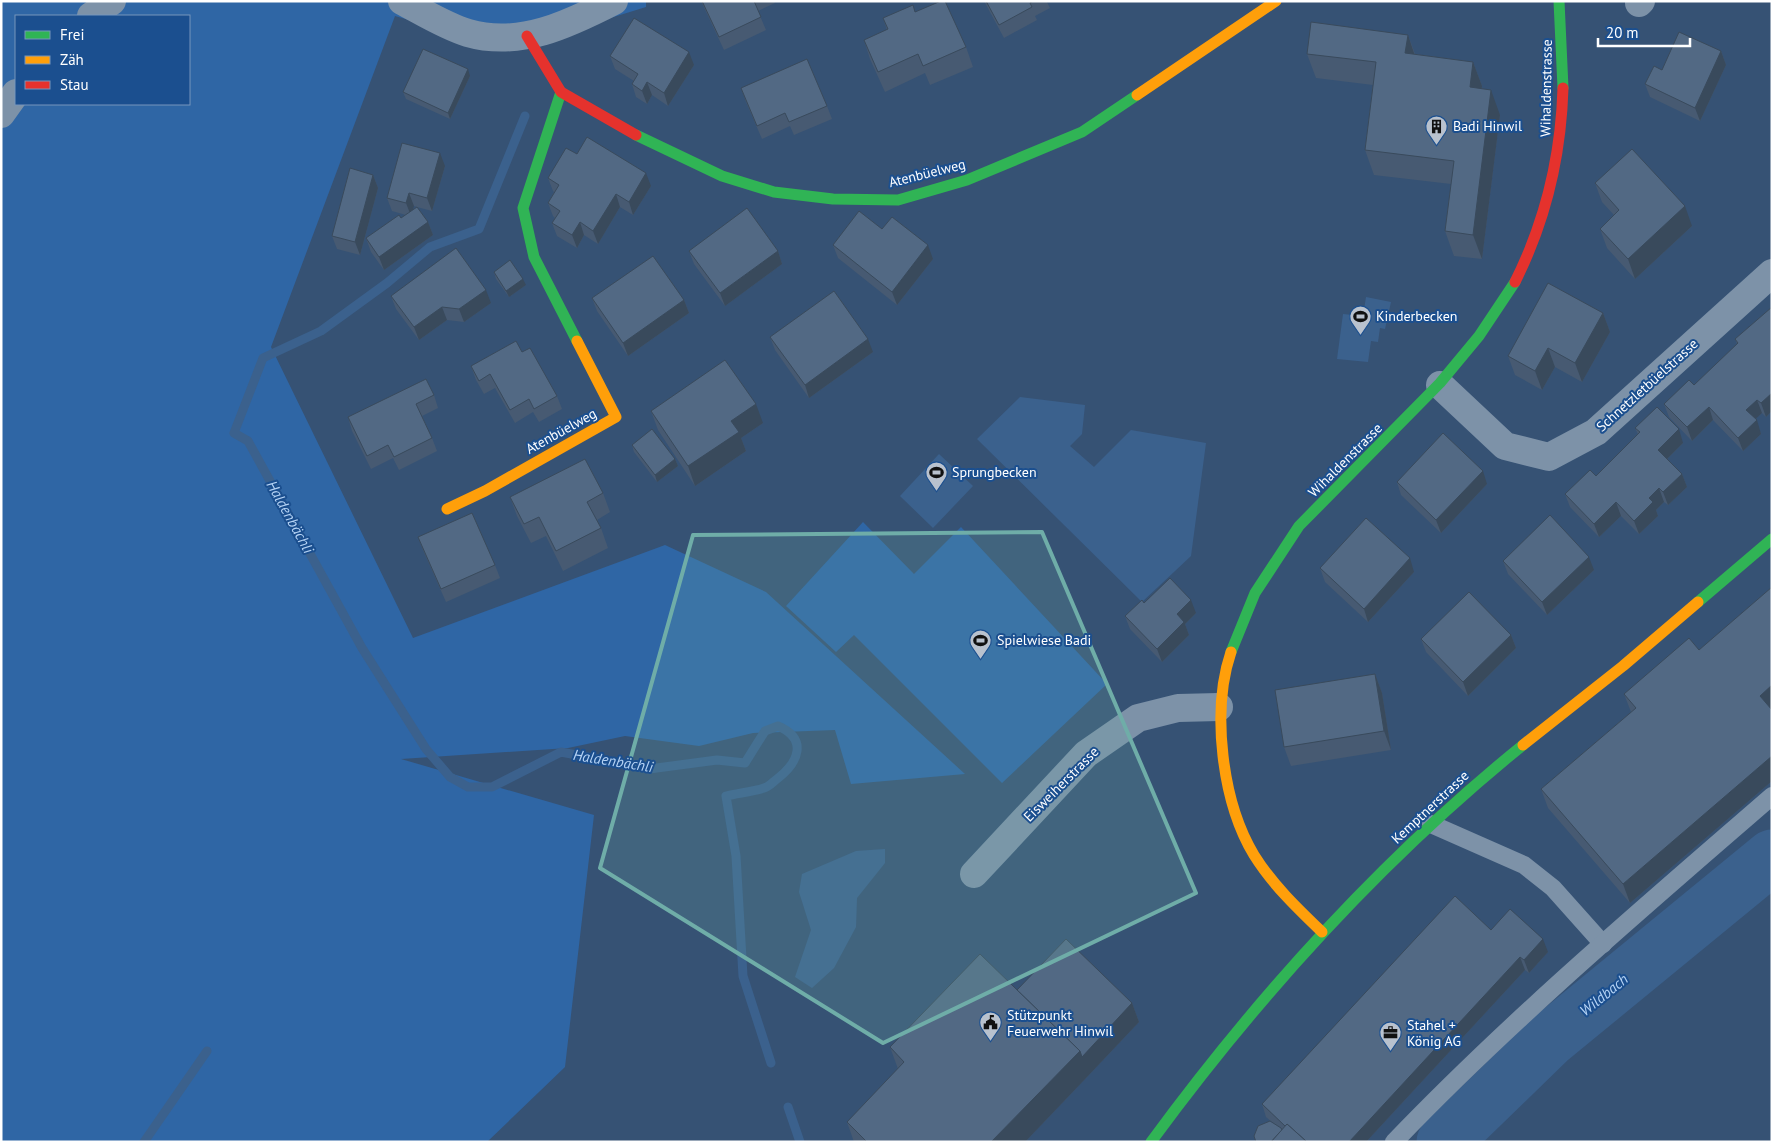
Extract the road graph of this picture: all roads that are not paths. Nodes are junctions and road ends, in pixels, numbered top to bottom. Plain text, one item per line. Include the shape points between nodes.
1 (112, 1) edge
2 (402, 1) edge
3 (614, 1) edge
4 (1276, 1) edge
5 (1559, 1) edge
6 (92, 15) edge
7 (527, 36) junction
8 (561, 92) junction
9 (15, 95) edge
10 (1, 114) edge
11 (1772, 273) edge
12 (1440, 385) junction
13 (447, 509) dead end
14 (1772, 539) edge
15 (1219, 707) junction
16 (1772, 796) edge
17 (1431, 824) junction
18 (974, 874) dead end
19 (1322, 932) junction
20 (1603, 944) junction
21 (1151, 1142) edge
22 (1394, 1142) edge

1 - 6 street
2 - 7 street via 468,33 505,38
3 - 7 street via 567,24
4 - 8 street, Atenbüelweg via 1082,132 968,180 898,200 833,199 774,192 722,176 640,137
5 - 12 street, Wihaldenstrasse via 1563,113 1558,160 1547,210 1514,283 1477,340
7 - 8 street, Atenbüelweg
8 - 13 street, Atenbüelweg via 523,208 534,257 616,417
9 - 10 street
11 - 12 street, Schnetzletbüelstrasse via 1596,432 1549,457 1505,446
12 - 15 street, Wihaldenstrasse via 1294,532 1244,618 1227,664
14 - 17 street, Kemptnerstrasse
15 - 18 street, Eisweiherstrasse via 1178,708 1138,718 1086,754
15 - 19 street, Wihaldenstrasse via 1229,795 1241,834 1266,876
16 - 20 lane
17 - 19 street, Kemptnerstrasse
17 - 20 lane via 1524,865 1553,888
19 - 21 street, Kemptnerstrasse via 1235,1032
20 - 22 lane via 1457,1076

